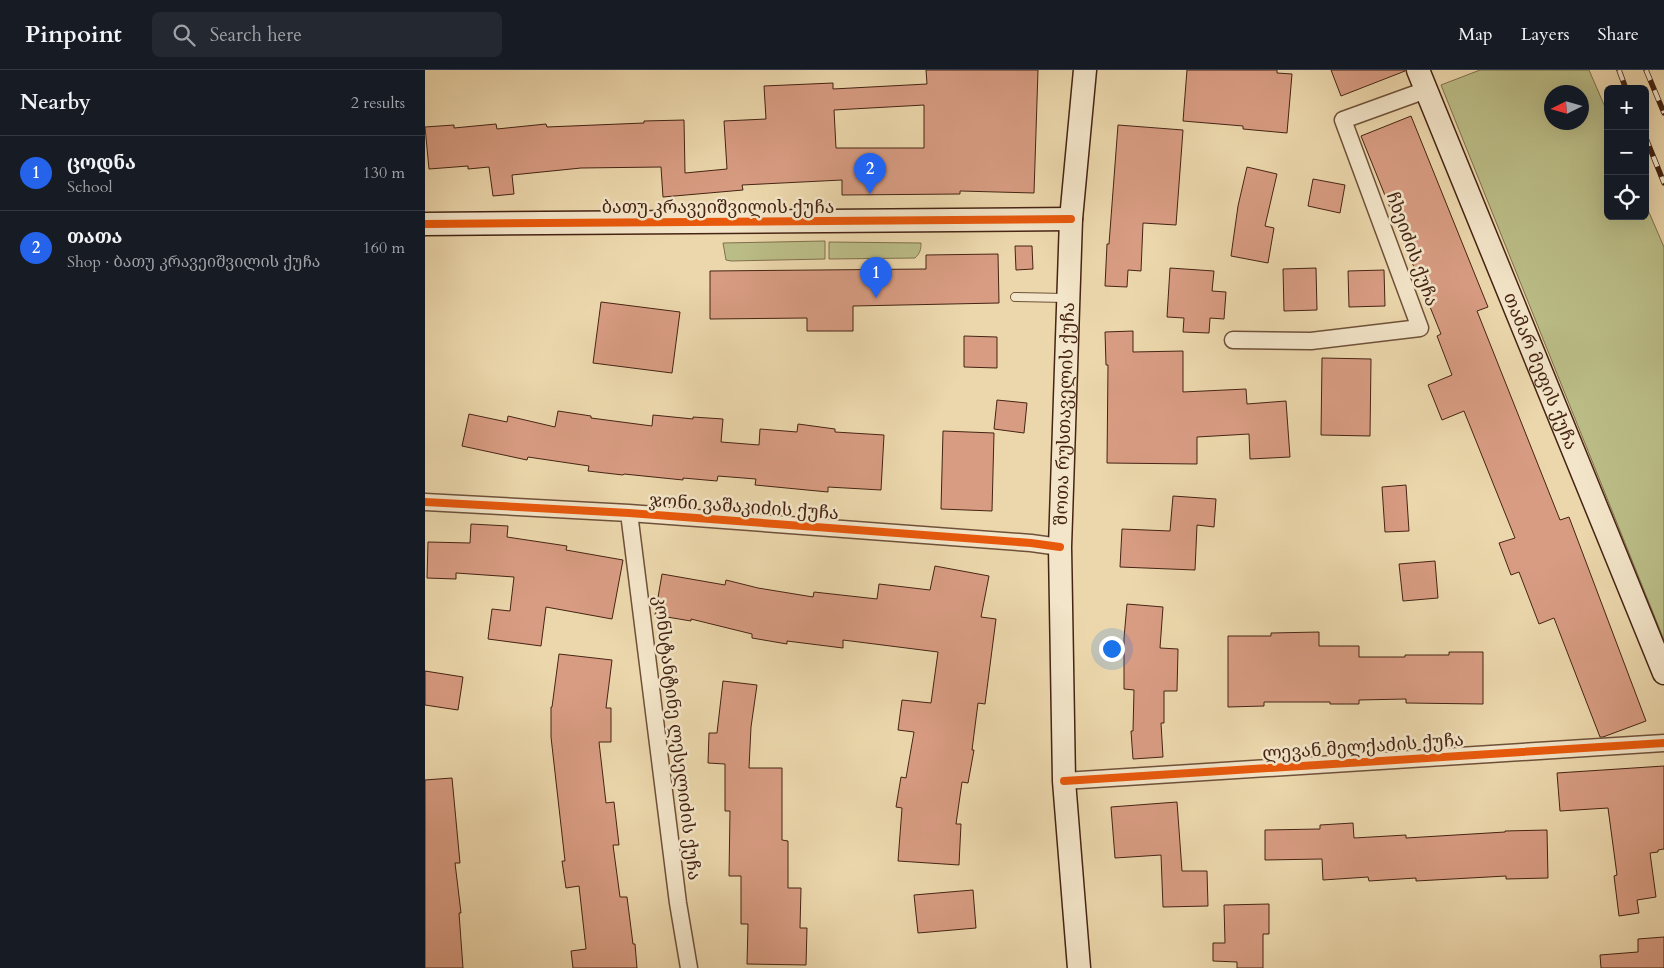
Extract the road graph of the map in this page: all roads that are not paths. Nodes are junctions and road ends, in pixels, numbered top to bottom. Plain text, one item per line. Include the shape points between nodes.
1 (1085, 70) edge
2 (1422, 80) edge
3 (1071, 219) junction
4 (425, 224) edge
5 (1015, 297) dead end
6 (1068, 298) junction
7 (1233, 340) dead end
8 (425, 502) edge
9 (629, 513) junction
10 (1060, 547) junction
11 (1664, 673) edge
12 (1664, 743) edge
13 (1064, 782) junction
14 (689, 968) edge
15 (1079, 968) edge

1 - 3 main road, შოთა რუსთაველის ქუჩა
2 - 7 street, ჩხეიძის ქუჩა via 1343,120 1420,328 1311,341
2 - 11 main road, თამარ მეფის ქუჩა
3 - 4 main road, ბათუ კრავეიშვილის ქუჩა
3 - 6 main road, შოთა რუსთაველის ქუჩა
5 - 6 lane
6 - 10 main road, შოთა რუსთაველის ქუჩა
8 - 9 street, ჯონი ვაშაკიძის ქუჩა
9 - 10 street, ჯონი ვაშაკიძის ქუჩა
9 - 14 street, კონსტანტინე ლესელიძის ქუჩა
10 - 13 main road, შოთა რუსთაველის ქუჩა
12 - 13 street, ლევან მელქაძის ქუჩა
13 - 15 main road, შოთა რუსთაველის ქუჩა

